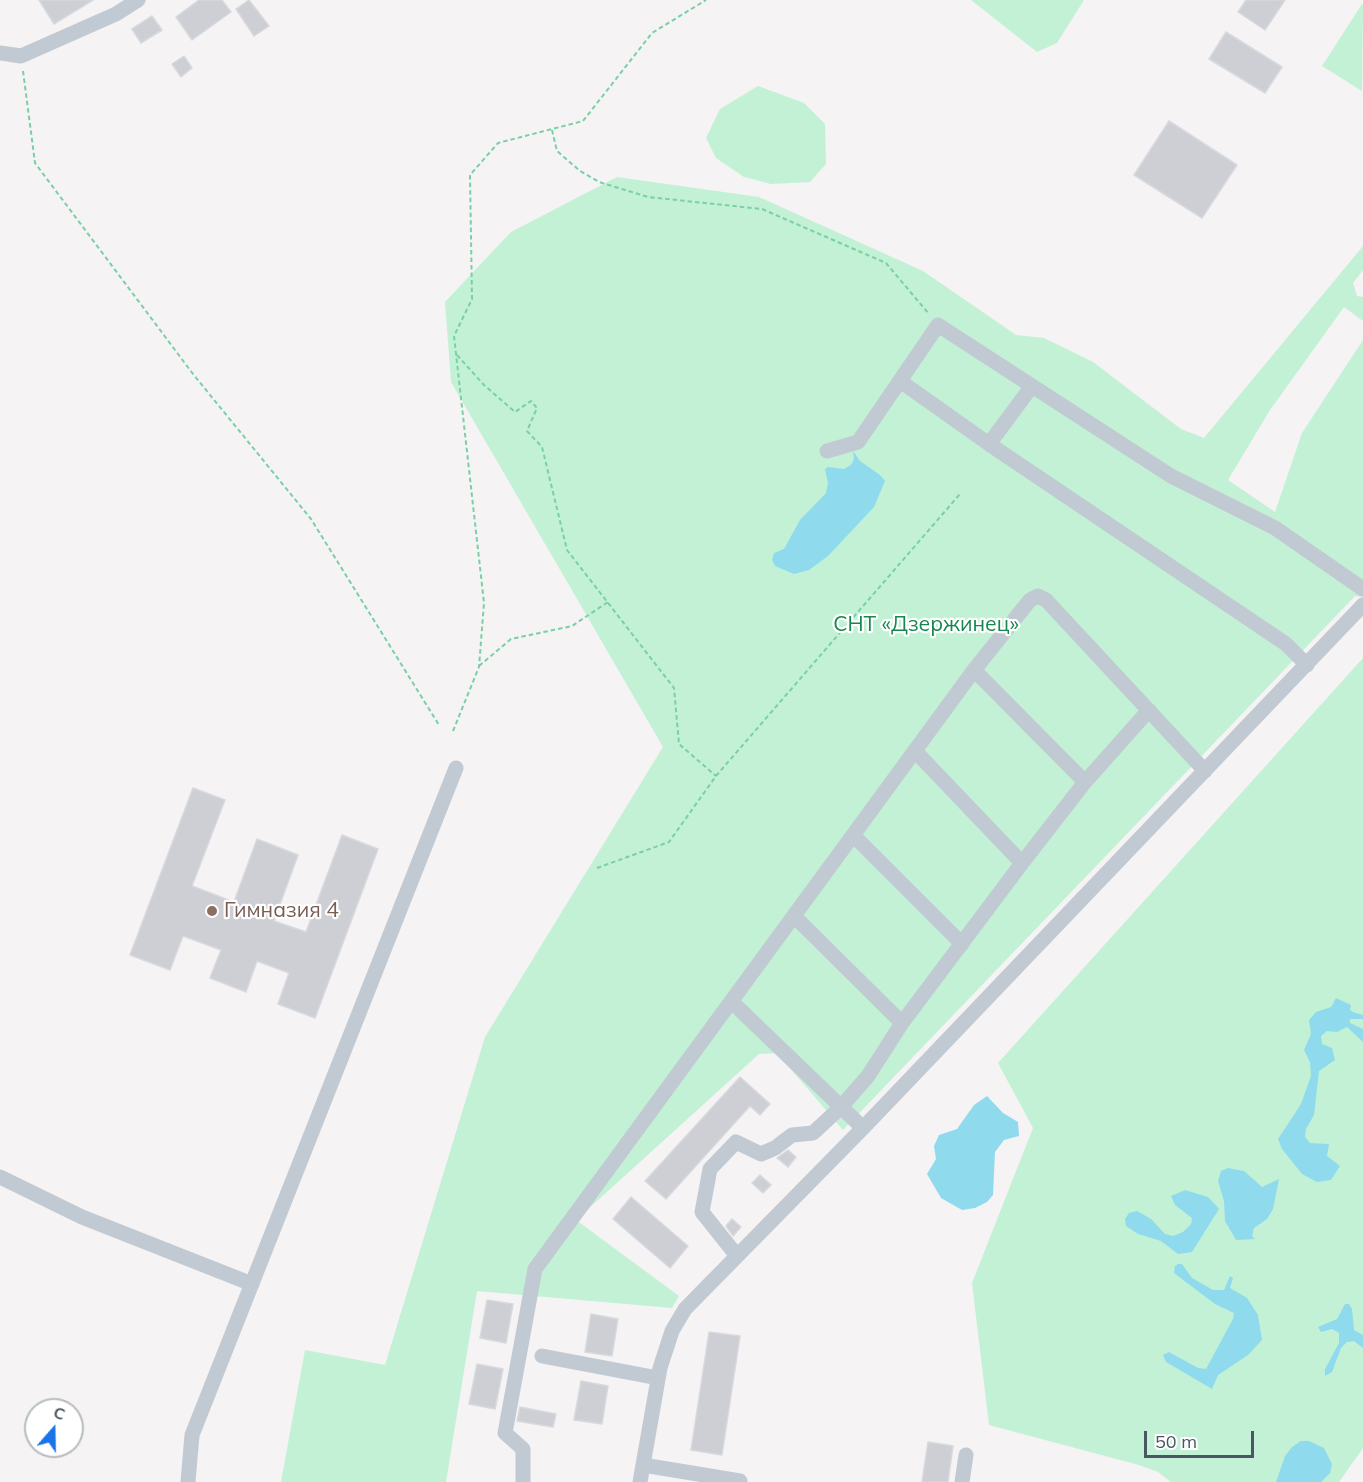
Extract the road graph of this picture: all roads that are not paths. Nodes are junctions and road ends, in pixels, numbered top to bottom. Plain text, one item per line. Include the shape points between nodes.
1 (138, 0) edge
2 (0, 53) edge
3 (900, 381) junction
4 (1032, 386) junction
5 (989, 444) junction
6 (827, 451) dead end
7 (1363, 589) edge
8 (1363, 605) edge
9 (1307, 665) junction
10 (974, 670) junction
11 (1149, 710) junction
12 (915, 751) junction
13 (456, 768) dead end
14 (1204, 771) junction
15 (1085, 782) junction
16 (853, 835) junction
17 (1022, 863) junction
18 (794, 916) junction
19 (962, 944) junction
20 (732, 1002) junction
21 (902, 1023) junction
22 (840, 1108) junction
23 (862, 1128) junction
24 (0, 1176) edge
25 (737, 1256) junction
26 (252, 1284) junction
27 (542, 1356) dead end
28 (658, 1378) junction
29 (966, 1455) dead end
30 (643, 1465) junction
31 (740, 1481) edge
32 (188, 1482) edge
33 (523, 1482) edge
34 (640, 1482) edge
35 (962, 1482) edge

1 - 2 street via 116,14 21,56
3 - 4 street via 938,325
3 - 5 street
3 - 6 street via 858,442
4 - 5 street
4 - 7 street via 1171,476 1275,528
5 - 9 street via 1286,644
8 - 9 street
9 - 14 street
10 - 11 street via 1030,600 1038,596
10 - 12 street
10 - 15 street
11 - 14 street
11 - 15 street
12 - 16 street
12 - 17 street
13 - 26 street
14 - 23 street
15 - 17 street
16 - 18 street
16 - 19 street
17 - 19 street
18 - 20 street
18 - 21 street
19 - 21 street
20 - 22 street
20 - 33 street via 535,1269 505,1433 522,1449
21 - 22 street via 868,1076
22 - 23 street
22 - 25 street via 813,1134 792,1135 761,1154 736,1142 710,1169 702,1212
23 - 25 street
24 - 26 street via 82,1217
25 - 28 street via 677,1321
26 - 32 street via 192,1435
27 - 28 street
28 - 30 street
29 - 35 street
30 - 31 street
30 - 34 street

